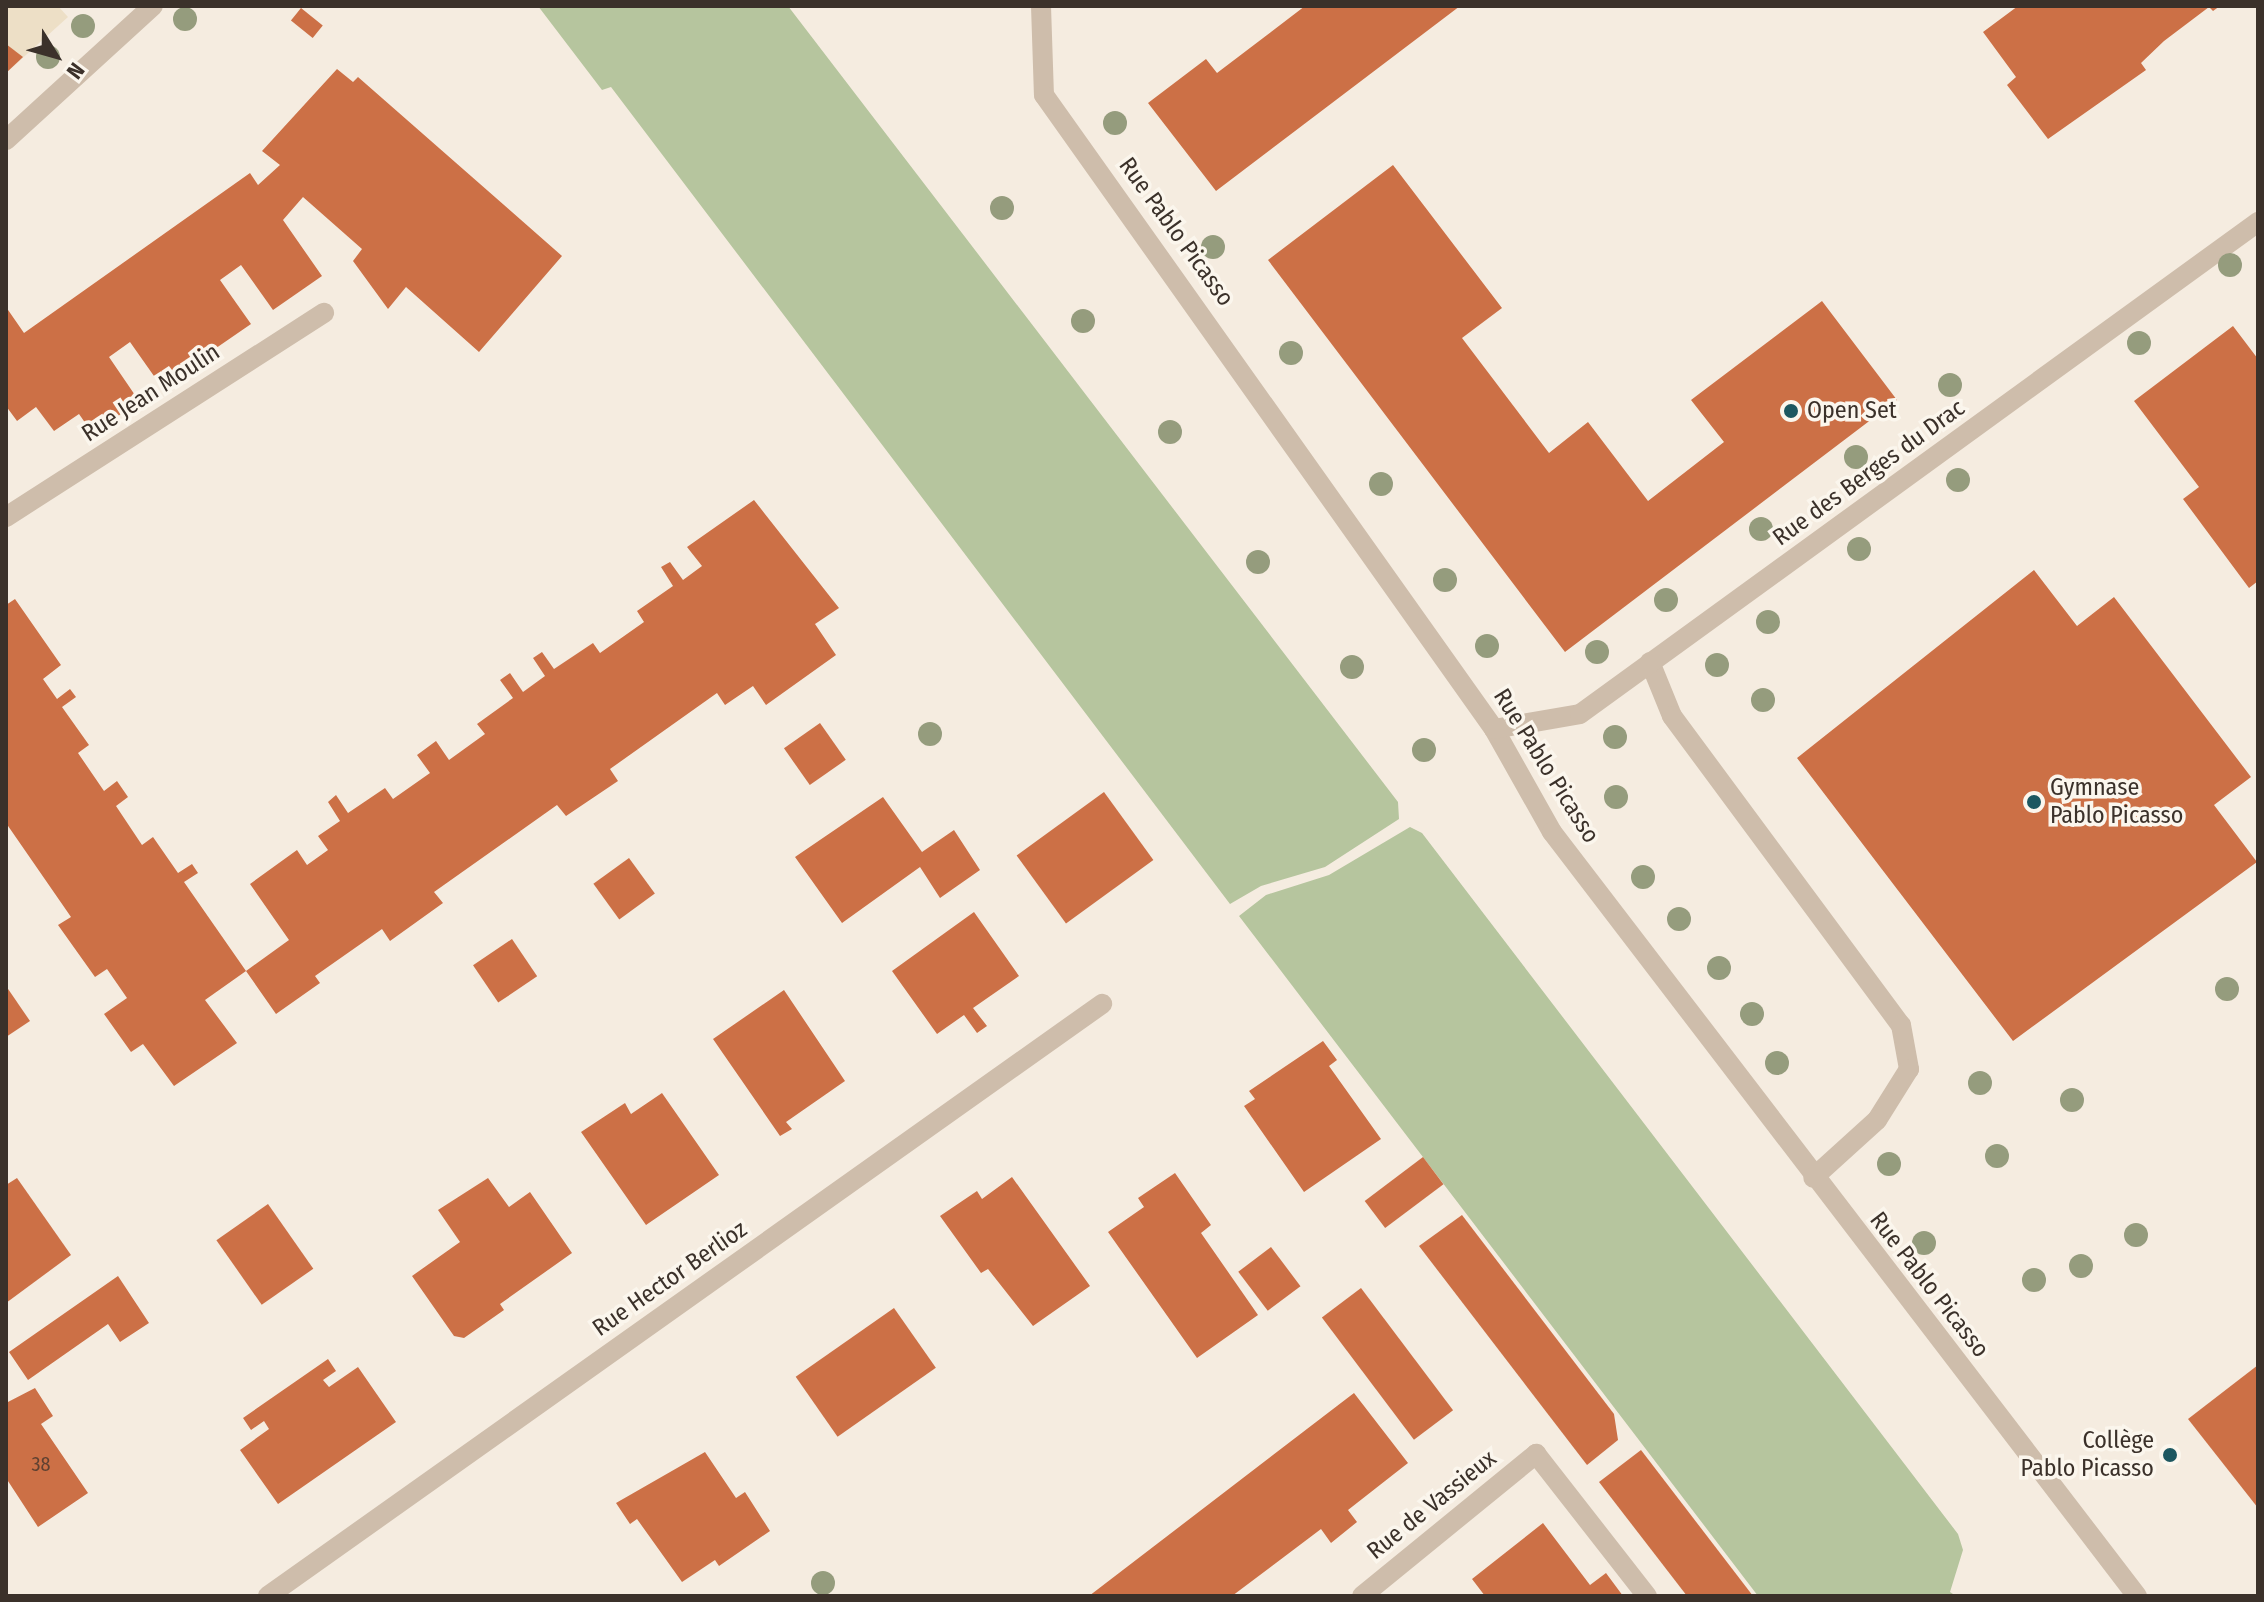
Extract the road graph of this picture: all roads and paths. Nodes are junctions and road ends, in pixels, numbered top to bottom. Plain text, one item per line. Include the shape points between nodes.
1 (153, 6) edge
2 (1041, 6) edge
3 (6, 140) edge
4 (2258, 222) edge
5 (324, 313) dead end
6 (6, 517) edge
7 (1650, 662) junction
8 (1494, 729) junction
9 (1102, 1004) dead end
10 (1813, 1178) junction
11 (1370, 1593) edge
12 (268, 1596) edge
13 (1647, 1596) edge
14 (2137, 1596) edge

1 - 3 street
2 - 8 street, Rue Pablo Picasso via 1044,95
4 - 7 street, Rue des Berges du Drac
5 - 6 street, Rue Jean Moulin
7 - 8 street, Rue des Berges du Drac via 1580,714
7 - 10 street via 1672,716 1901,1025 1909,1069 1877,1120
8 - 10 street, Rue Pablo Picasso via 1552,832
9 - 12 street, Rue Hector Berlioz
10 - 14 street, Rue Pablo Picasso
11 - 13 street, Rue de Vassieux via 1536,1454

